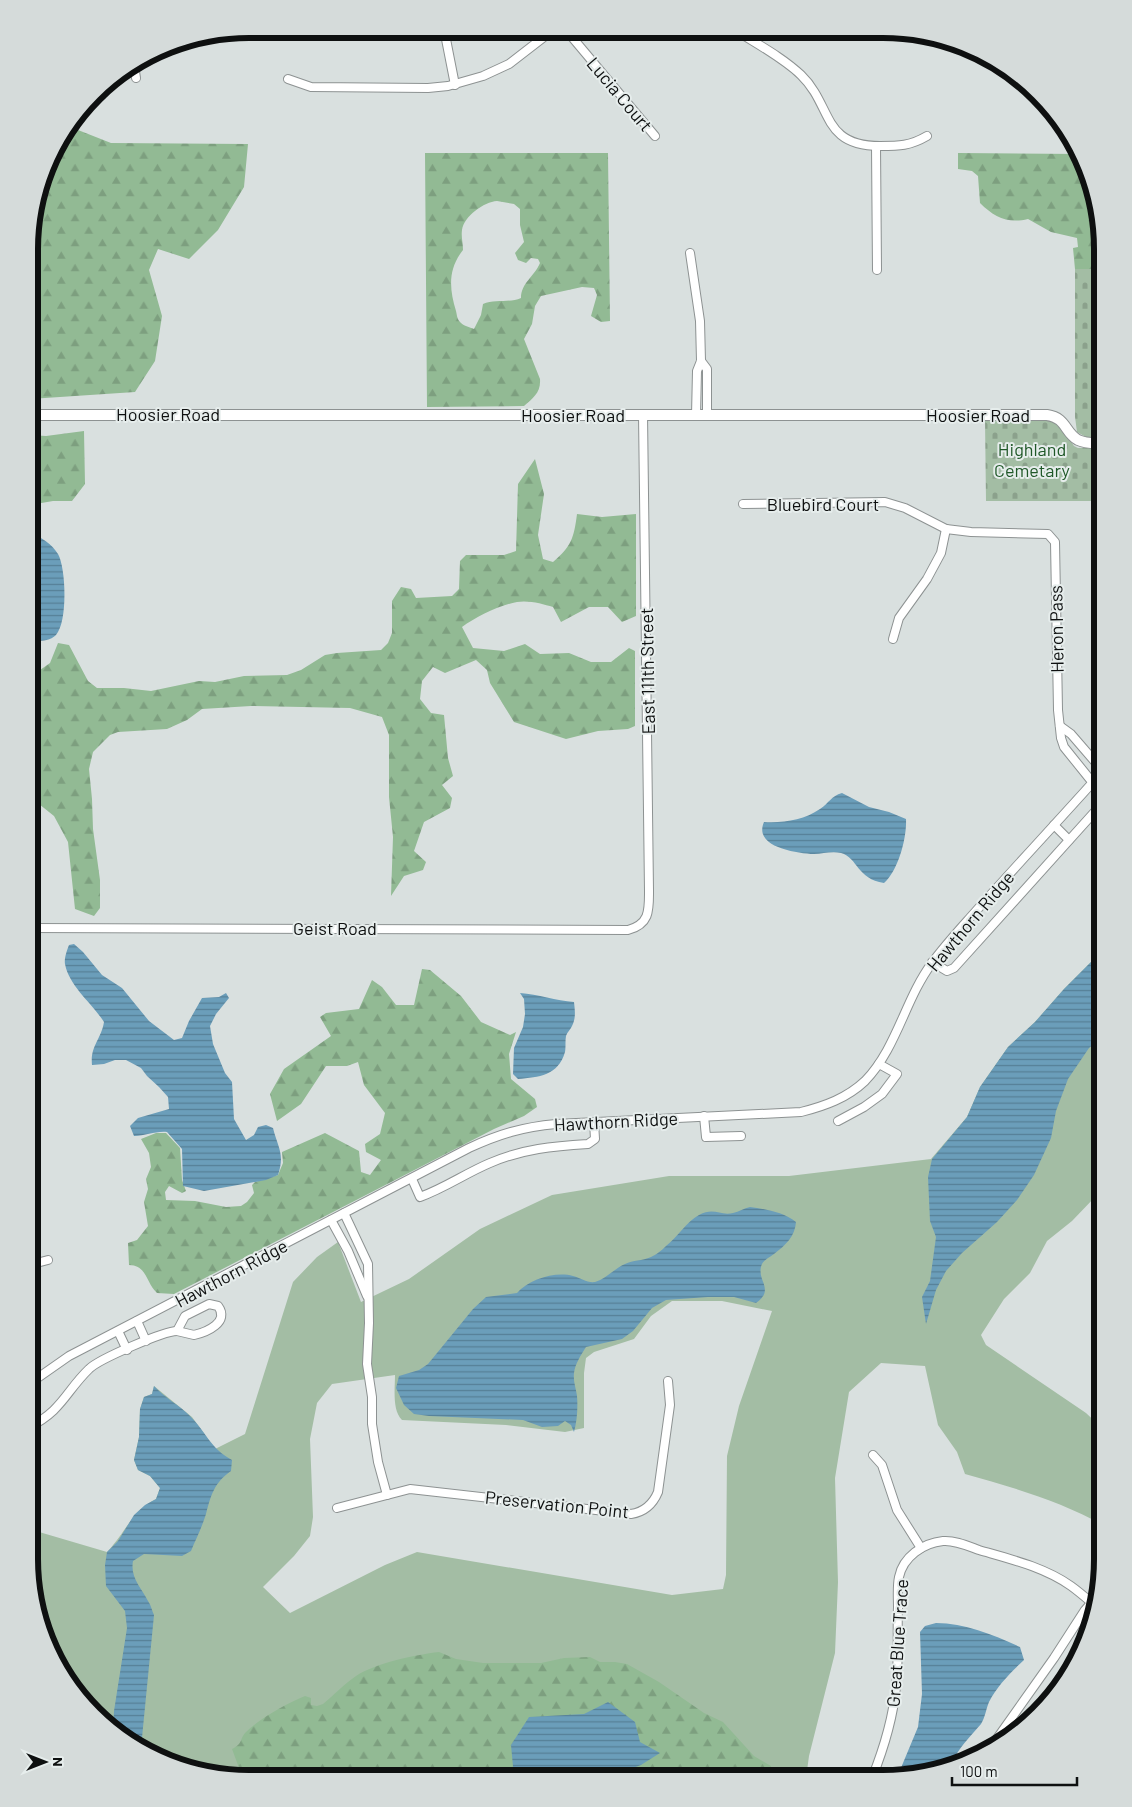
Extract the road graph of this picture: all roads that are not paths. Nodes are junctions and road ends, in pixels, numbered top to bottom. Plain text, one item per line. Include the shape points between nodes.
1 (446, 38) edge
2 (542, 38) edge
3 (573, 38) edge
4 (747, 38) edge
5 (135, 71) edge
6 (136, 78) dead end
7 (288, 79) dead end
8 (455, 84) junction
9 (656, 136) dead end
10 (927, 136) dead end
11 (876, 146) junction
12 (690, 253) dead end
13 (877, 270) dead end
14 (643, 414) junction
15 (702, 414) junction
16 (38, 415) edge
17 (1094, 443) edge
18 (743, 504) dead end
19 (946, 529) junction
20 (1048, 534) joint
21 (893, 639) dead end
22 (1060, 726) junction
23 (1094, 761) edge
24 (1093, 783) joint
25 (1094, 812) edge
26 (1054, 825) junction
27 (1069, 840) junction
28 (640, 925) joint
29 (38, 928) edge
30 (932, 962) junction
31 (879, 1064) junction
32 (704, 1116) junction
33 (838, 1121) dead end
34 (594, 1122) junction
35 (741, 1136) dead end
36 (412, 1179) junction
37 (344, 1213) junction
38 (331, 1220) junction
39 (48, 1260) dead end
40 (38, 1263) edge
41 (368, 1298) junction
42 (137, 1322) junction
43 (118, 1331) junction
44 (177, 1331) junction
45 (146, 1341) junction
46 (126, 1350) junction
47 (38, 1378) edge
48 (668, 1381) dead end
49 (38, 1423) edge
50 (873, 1454) dead end
51 (387, 1495) junction
52 (337, 1508) dead end
53 (921, 1548) junction
54 (1090, 1600) edge
55 (1088, 1607) edge
56 (999, 1735) edge
57 (875, 1770) edge

1 - 8 street
2 - 8 street via 508,64 484,76
3 - 9 street, Lucia Court
4 - 11 street via 800,74 836,132 851,142
5 - 6 street
7 - 8 street via 312,88 428,88
10 - 11 street via 909,145
11 - 13 street
12 - 15 street via 700,321 701,361 706,369
14 - 15 street, Hoosier Road
14 - 16 street, Hoosier Road
14 - 28 street, East 111th Street via 649,891 647,915
15 - 17 street, Hoosier Road via 1048,415 1061,419 1077,440
18 - 19 street, Bluebird Court via 885,502 905,508
19 - 20 street, Bluebird Court
19 - 21 street via 941,553 899,618
20 - 22 street, Heron Pass via 1055,542
22 - 23 street
22 - 24 street, Heron Pass via 1064,747
24 - 26 street, Hawthorn Ridge
25 - 27 street
26 - 27 street
26 - 30 street, Hawthorn Ridge
27 - 30 street via 954,968 946,971
28 - 29 street, Geist Road via 628,930
30 - 31 street, Hawthorn Ridge
31 - 32 street, Hawthorn Ridge via 849,1094 818,1108 801,1112
31 - 33 street via 897,1074 882,1094
32 - 34 street, Hawthorn Ridge
32 - 35 street via 706,1137
34 - 36 street, Hawthorn Ridge via 512,1130 469,1148
34 - 36 street via 595,1139 588,1144 536,1149 506,1156 420,1197
36 - 37 street, Hawthorn Ridge
37 - 38 street, Hawthorn Ridge
37 - 41 street via 368,1264
38 - 41 street via 348,1250
38 - 42 street, Hawthorn Ridge
39 - 40 street
41 - 51 street via 367,1364 372,1424
42 - 43 street, Hawthorn Ridge
42 - 45 street
43 - 46 street
43 - 47 street, Hawthorn Ridge via 69,1356
44 - 44 street via 197,1335 217,1325 222,1317 221,1310 209,1304 185,1316
44 - 45 street
45 - 46 street
46 - 49 street via 91,1367 58,1407
48 - 51 street, Preservation Point via 670,1405 658,1492 647,1508 638,1513 424,1490
50 - 53 street via 882,1465 897,1510
51 - 52 street, Preservation Point
53 - 54 street, Great Blue Trace via 943,1541 957,1542 1052,1576
53 - 57 street, Great Blue Trace via 905,1563 899,1576 896,1688 892,1720
55 - 56 street

